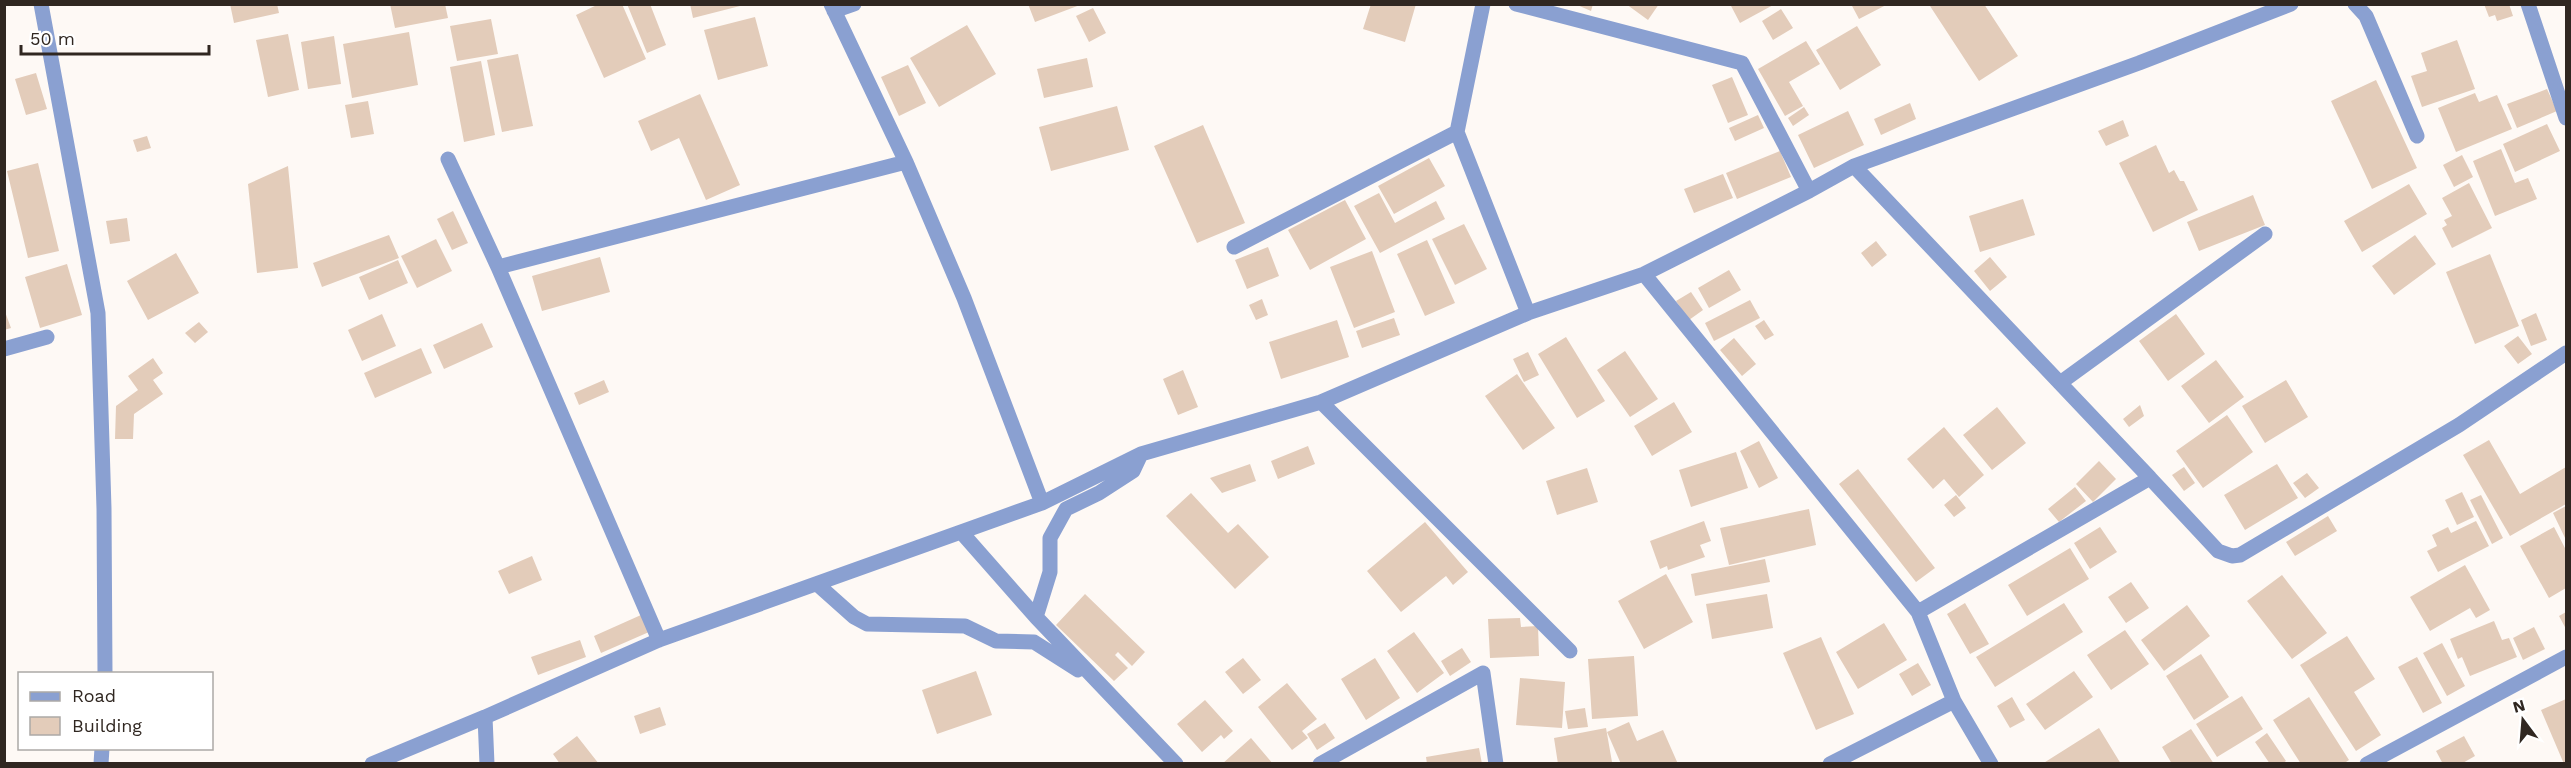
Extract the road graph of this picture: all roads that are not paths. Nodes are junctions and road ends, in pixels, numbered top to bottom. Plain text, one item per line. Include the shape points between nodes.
1 (41, 4) edge
2 (854, 4) edge
3 (1483, 4) edge
4 (1516, 4) edge
5 (2291, 4) edge
6 (2355, 4) edge
7 (2528, 4) edge
8 (833, 8) edge
9 (2566, 117) edge
10 (1457, 132) junction
11 (2417, 136) dead end
12 (448, 159) dead end
13 (906, 162) junction
14 (1854, 166) junction
15 (1809, 191) junction
16 (2265, 234) dead end
17 (1234, 247) dead end
18 (498, 267) junction
19 (1644, 274) junction
20 (1528, 313) junction
21 (47, 337) dead end
22 (4, 349) edge
23 (2566, 353) edge
24 (2060, 383) junction
25 (1322, 402) junction
26 (1141, 454) junction
27 (2150, 478) junction
28 (1042, 503) junction
29 (962, 532) junction
30 (817, 584) junction
31 (1918, 612) junction
32 (1036, 617) junction
33 (659, 640) junction
34 (1570, 651) dead end
35 (2566, 657) edge
36 (105, 672) edge
37 (1100, 684) junction
38 (1954, 701) junction
39 (485, 717) junction
40 (372, 764) edge
41 (487, 764) edge
42 (1176, 764) edge
43 (1320, 764) edge
44 (1496, 764) edge
45 (1830, 764) edge
46 (1991, 764) edge
47 (2367, 764) edge

1 - 36 street via 99,313
2 - 8 street
3 - 10 street
4 - 15 street via 1742,63
5 - 14 street
6 - 11 street via 2366,16
7 - 9 street
8 - 13 street
10 - 17 street
10 - 20 street
12 - 18 street
13 - 18 street
13 - 28 street via 964,298
14 - 15 street
14 - 24 street
15 - 19 street
16 - 24 street
18 - 33 street
19 - 20 street
19 - 31 street
20 - 25 street
21 - 22 street
23 - 27 street via 2459,425 2240,555 2218,551
24 - 27 street
25 - 26 street
25 - 34 street
26 - 28 street
26 - 32 street via 1133,471 1066,509 1050,538 1050,572
27 - 31 street
28 - 29 street
29 - 30 street
29 - 32 street
30 - 33 street
30 - 37 street via 867,624 965,626 996,641 1035,642
31 - 38 street
32 - 37 street
33 - 39 street
35 - 47 street
37 - 42 street
38 - 45 street
38 - 46 street
39 - 40 street
39 - 41 street
43 - 44 street via 1483,673

